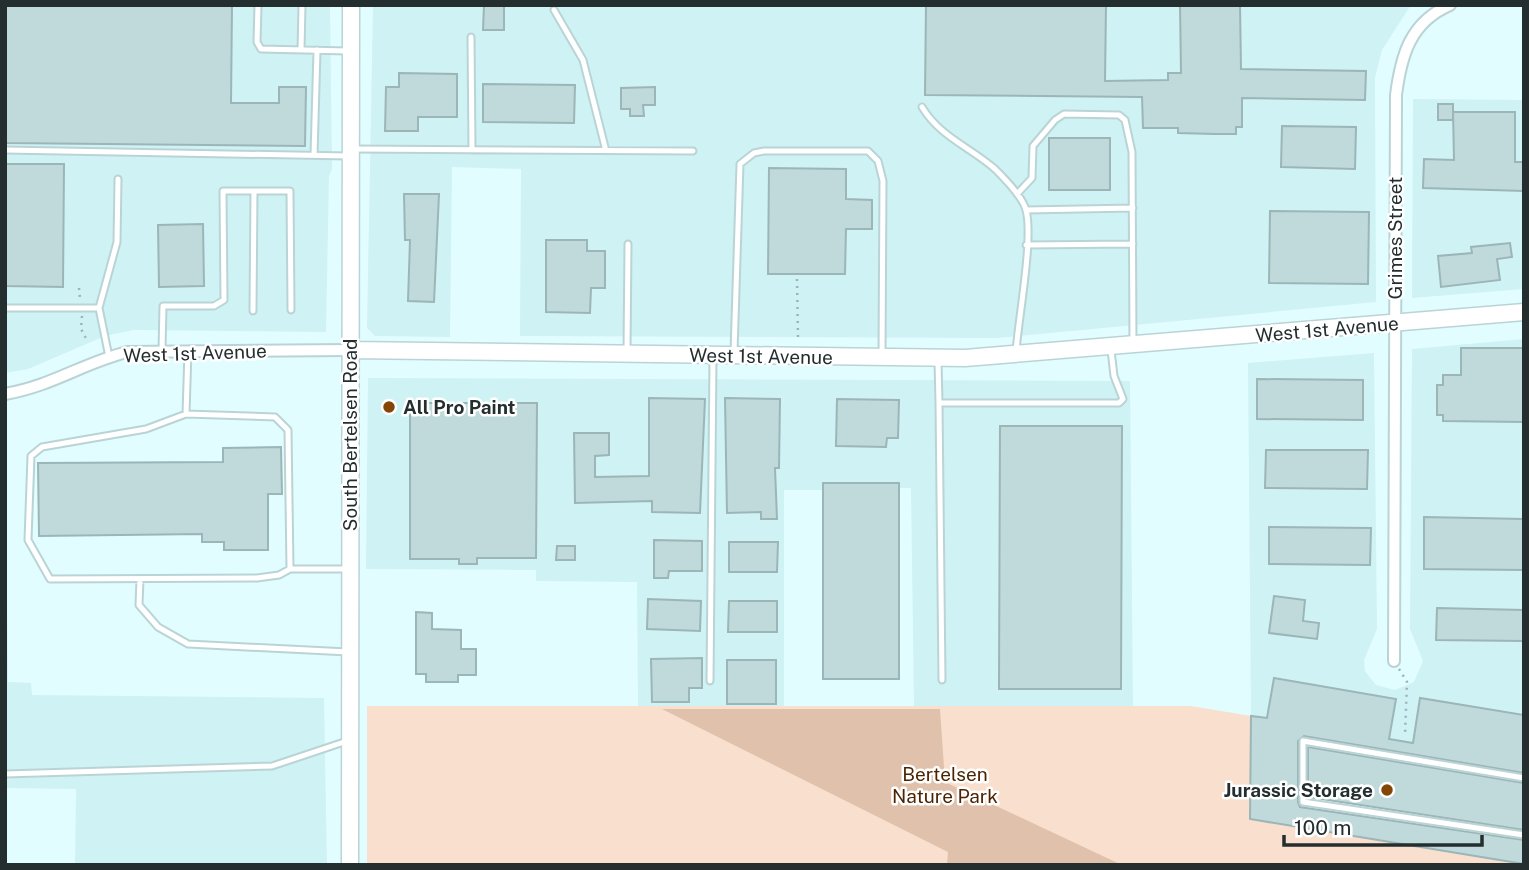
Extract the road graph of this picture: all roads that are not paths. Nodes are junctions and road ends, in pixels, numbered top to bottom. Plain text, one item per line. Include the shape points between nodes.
1 (258, 5) edge
2 (302, 5) edge
3 (351, 5) edge
4 (1450, 5) edge
5 (554, 10) dead end
6 (471, 37) dead end
7 (301, 50) junction
8 (317, 50) junction
9 (351, 51) junction
10 (922, 107) dead end
11 (5, 150) edge
12 (472, 150) junction
13 (606, 151) junction
14 (693, 151) dead end
15 (350, 153) junction
16 (314, 155) junction
17 (118, 179) dead end
18 (254, 191) junction
19 (1017, 194) junction
20 (1133, 208) junction
21 (1026, 210) junction
22 (628, 244) dead end
23 (1133, 244) junction
24 (1026, 245) junction
25 (5, 308) edge
26 (99, 308) junction
27 (290, 310) dead end
28 (253, 311) dead end
29 (1524, 312) edge
30 (1395, 323) junction
31 (1133, 345) junction
32 (1111, 347) junction
33 (162, 350) junction
34 (350, 350) junction
35 (188, 351) junction
36 (626, 354) junction
37 (713, 355) junction
38 (734, 355) junction
39 (1015, 355) junction
40 (109, 357) junction
41 (882, 357) junction
42 (938, 358) junction
43 (5, 394) edge
44 (939, 403) junction
45 (186, 414) junction
46 (290, 569) junction
47 (351, 569) junction
48 (140, 579) junction
49 (351, 652) junction
50 (1394, 661) road end
51 (942, 680) dead end
52 (710, 681) dead end
53 (351, 740) junction
54 (5, 774) edge
55 (1524, 778) edge
56 (1524, 835) edge
57 (350, 865) edge

1 - 7 lane via 258,46
2 - 7 lane
3 - 9 street, South Bertelsen Road
4 - 30 street, Grimes Street via 1417,28 1404,48 1399,71
5 - 13 lane via 583,60
6 - 12 lane
7 - 8 lane
8 - 9 lane
8 - 16 lane
9 - 15 street, South Bertelsen Road
10 - 19 lane via 936,128 995,169
11 - 16 lane
12 - 13 lane
12 - 15 lane
13 - 14 lane
15 - 16 lane
15 - 34 street, South Bertelsen Road
17 - 26 lane via 117,242
18 - 27 lane via 290,191
18 - 28 lane
18 - 33 lane via 223,191 224,300 214,306 163,306
19 - 20 lane via 1032,178 1033,146 1055,120 1064,114 1119,115 1125,120 1132,152
19 - 21 lane
20 - 21 lane
20 - 23 lane
21 - 24 lane
22 - 36 lane
23 - 24 lane
23 - 31 lane
24 - 39 lane
25 - 26 lane
26 - 40 lane
29 - 30 street, West 1st Avenue
30 - 31 street, West 1st Avenue
30 - 50 street, Grimes Street
31 - 32 street, West 1st Avenue
32 - 39 street, West 1st Avenue
32 - 44 lane via 1114,376 1123,399 1119,403
33 - 35 street, West 1st Avenue
33 - 40 street, West 1st Avenue
34 - 35 street, West 1st Avenue
34 - 36 street, West 1st Avenue
34 - 47 street, South Bertelsen Road
35 - 45 lane
36 - 37 street, West 1st Avenue
37 - 38 street, West 1st Avenue
37 - 52 lane
38 - 41 street, West 1st Avenue
38 - 41 lane via 740,164 764,151 868,151 878,160 883,181
39 - 42 street, West 1st Avenue
40 - 43 street, West 1st Avenue via 64,378
41 - 42 street, West 1st Avenue
42 - 44 lane
44 - 51 lane
45 - 46 lane via 275,418 288,430
45 - 48 lane via 146,429 42,447 31,456 28,541 50,579
46 - 47 lane
46 - 48 lane via 257,578
47 - 49 street, South Bertelsen Road
48 - 49 lane via 139,606 158,627 188,644
49 - 53 street, South Bertelsen Road
53 - 54 lane via 272,766
53 - 57 street, South Bertelsen Road
55 - 56 lane via 1303,741 1303,802

